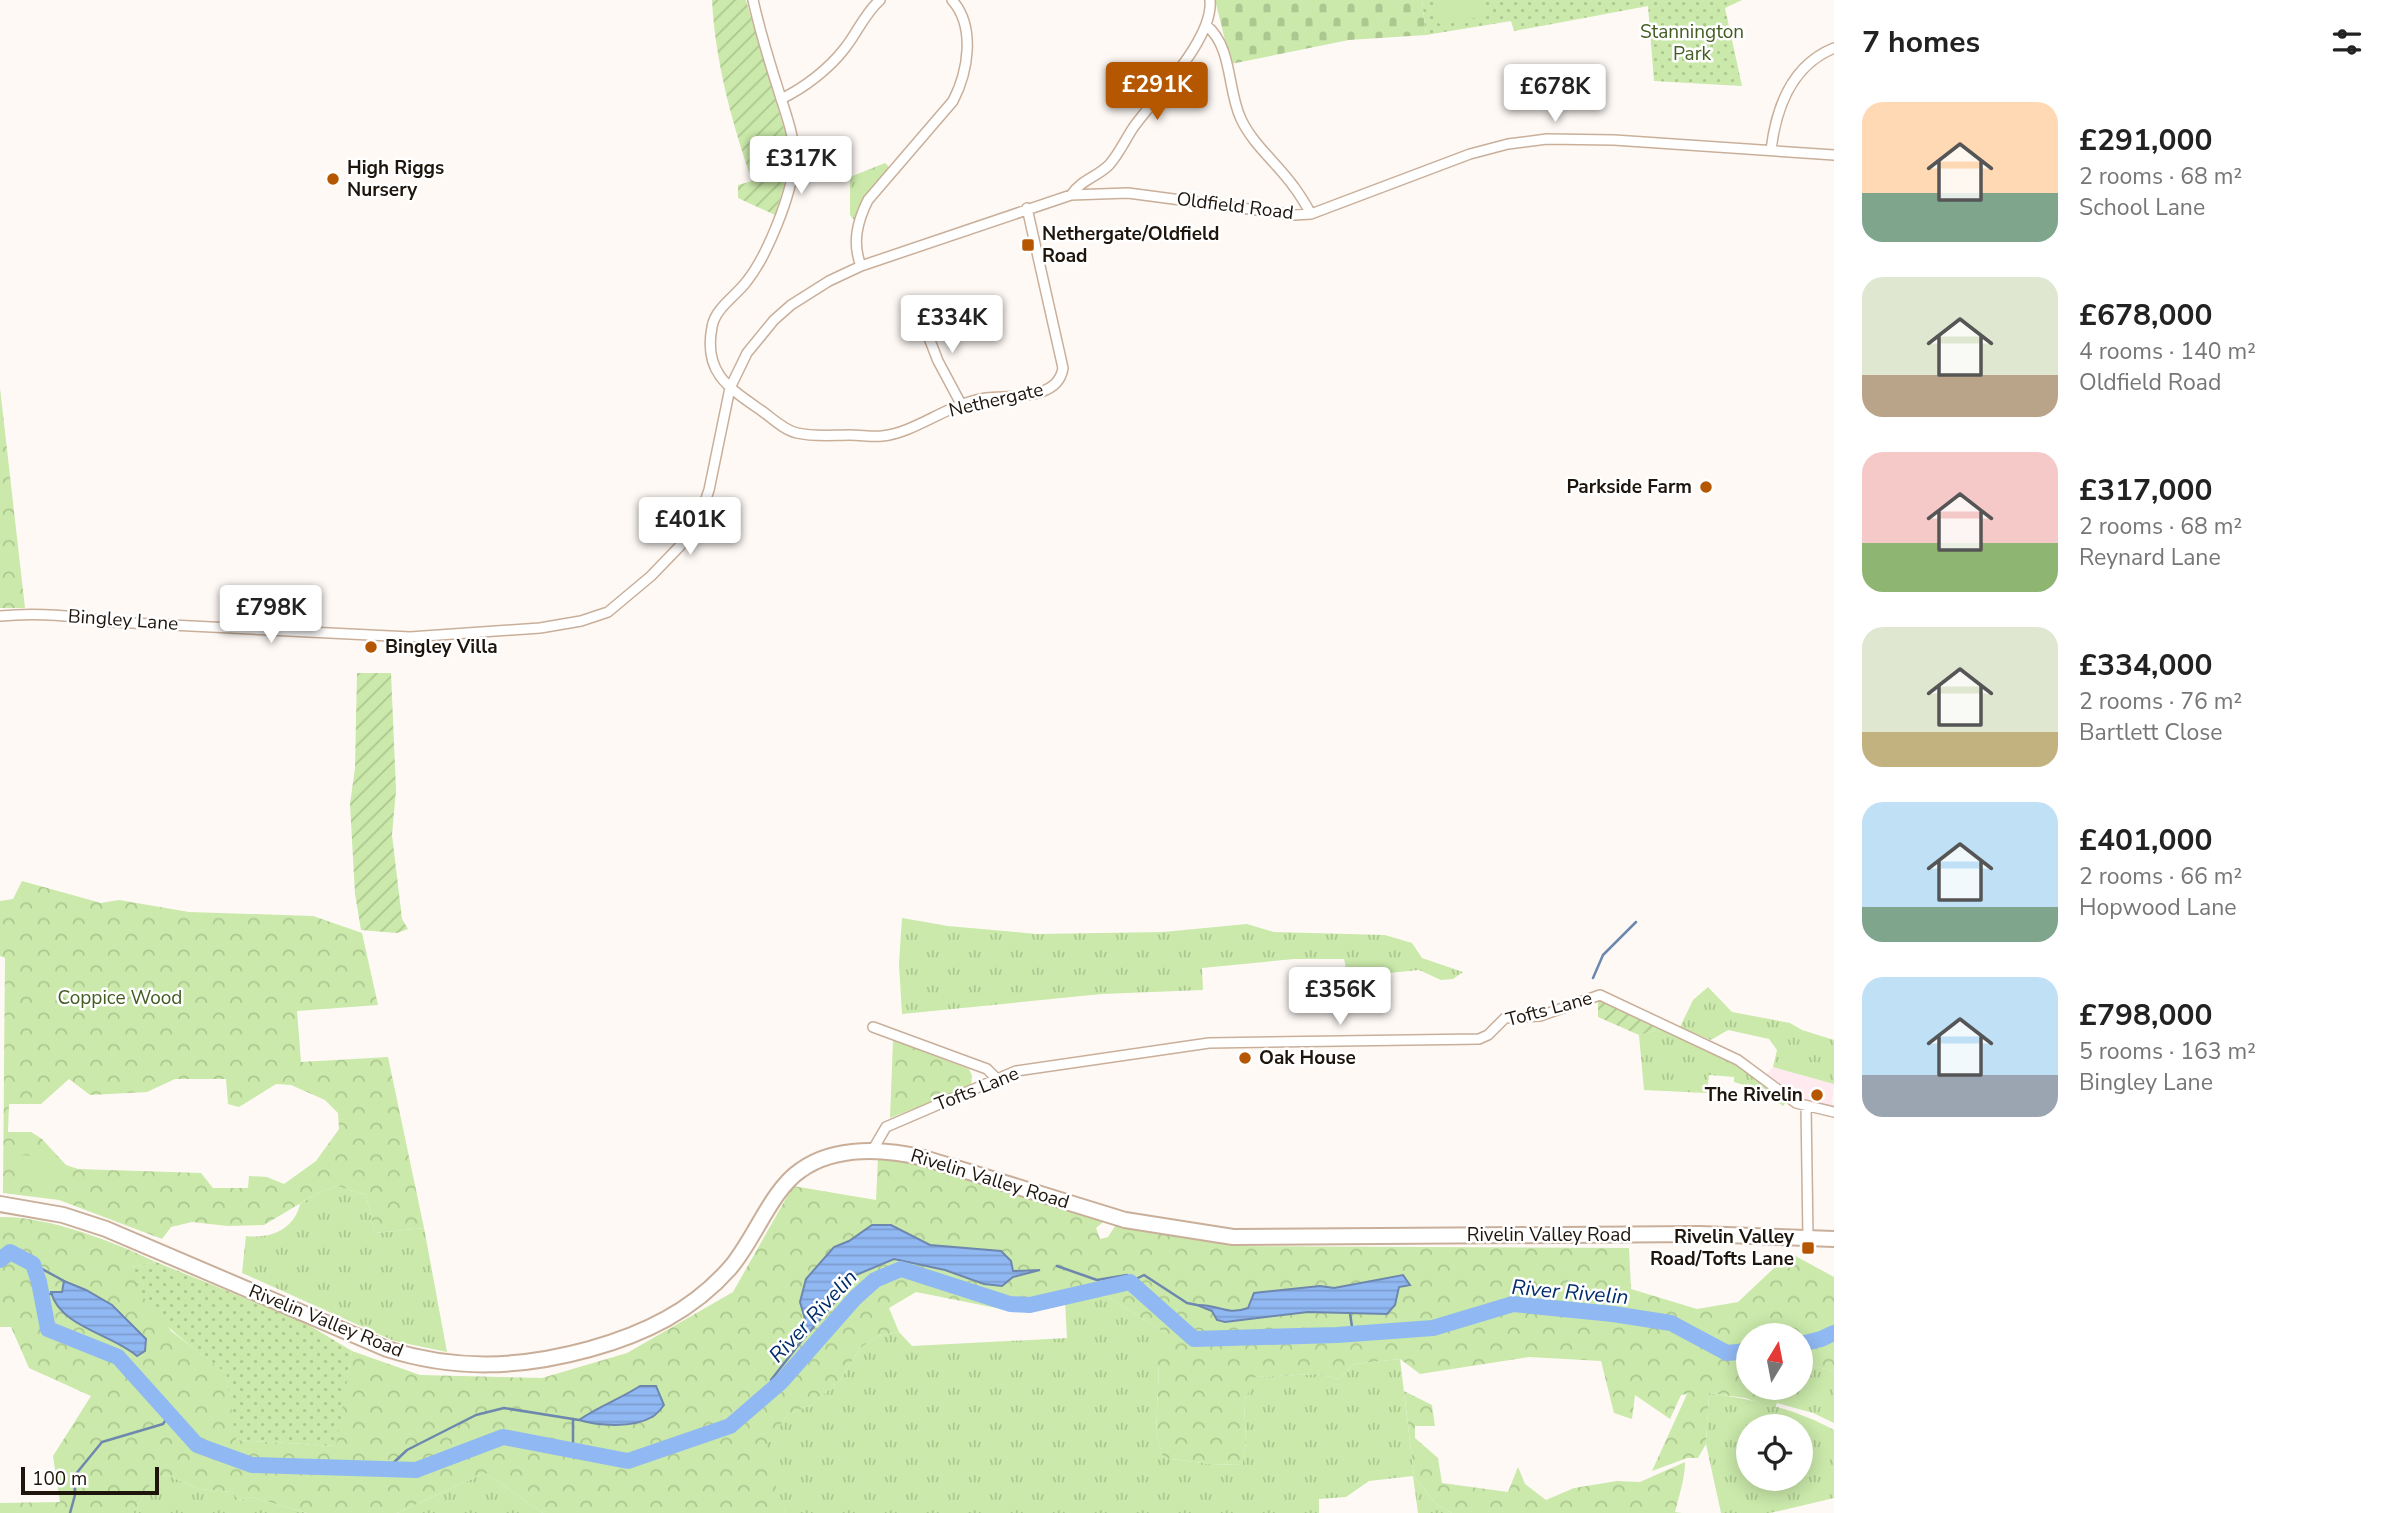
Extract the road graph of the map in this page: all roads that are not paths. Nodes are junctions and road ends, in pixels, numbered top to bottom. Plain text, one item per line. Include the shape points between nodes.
1 (753, 0) edge
2 (880, 0) edge
3 (952, 0) edge
4 (1210, 0) edge
5 (1206, 25) junction
6 (1834, 48) edge
7 (781, 99) junction
8 (1771, 150) junction
9 (1834, 155) edge
10 (1071, 195) junction
11 (1027, 208) junction
12 (1311, 214) junction
13 (861, 266) junction
14 (920, 315) dead end
15 (939, 332) dead end
16 (928, 336) junction
17 (730, 388) junction
18 (961, 404) junction
19 (0, 616) edge
20 (873, 1027) dead end
21 (997, 1079) junction
22 (1806, 1106) junction
23 (1834, 1112) edge
24 (872, 1151) junction
25 (0, 1205) edge
26 (1808, 1238) junction
27 (1834, 1239) edge

1 - 7 street
2 - 7 street via 834,60
3 - 13 street via 967,40 960,88 867,200 855,242
4 - 5 street
5 - 10 street via 1191,54 1116,155
5 - 12 street via 1220,43 1242,122
6 - 8 street via 1808,62 1796,76 1776,120
7 - 17 street via 794,152 783,206 757,267 720,310 711,329 716,371
8 - 9 street, Oldfield Road
8 - 12 street, Oldfield Road via 1614,140 1534,141 1470,155
10 - 11 street, Oldfield Road
10 - 12 street, Oldfield Road via 1128,193
11 - 13 street, Oldfield Road
11 - 18 street, Nethergate via 1056,332 1061,377 1044,391
13 - 17 street, Oldfield Road via 810,292 774,320 747,353
14 - 16 street
15 - 16 street
16 - 18 street
17 - 18 street, Nethergate via 783,426 804,434 879,437
17 - 19 street, Bingley Lane via 706,501 692,530 651,576 608,612 581,621 410,637 30,613
20 - 21 street via 987,1069
21 - 22 street, Tofts Lane via 1016,1071 1209,1043 1479,1039 1504,1018 1540,1016 1600,995 1738,1060 1788,1099
21 - 24 street, Tofts Lane via 886,1127
22 - 23 street, Tofts Lane
22 - 26 street
24 - 25 main road, Rivelin Valley Road via 830,1157 800,1170 728,1270 673,1316 618,1341 507,1365 428,1360 387,1349 106,1229 63,1215
24 - 26 main road, Rivelin Valley Road via 924,1158 1125,1220 1233,1237 1700,1234
26 - 27 main road, Rivelin Valley Road

